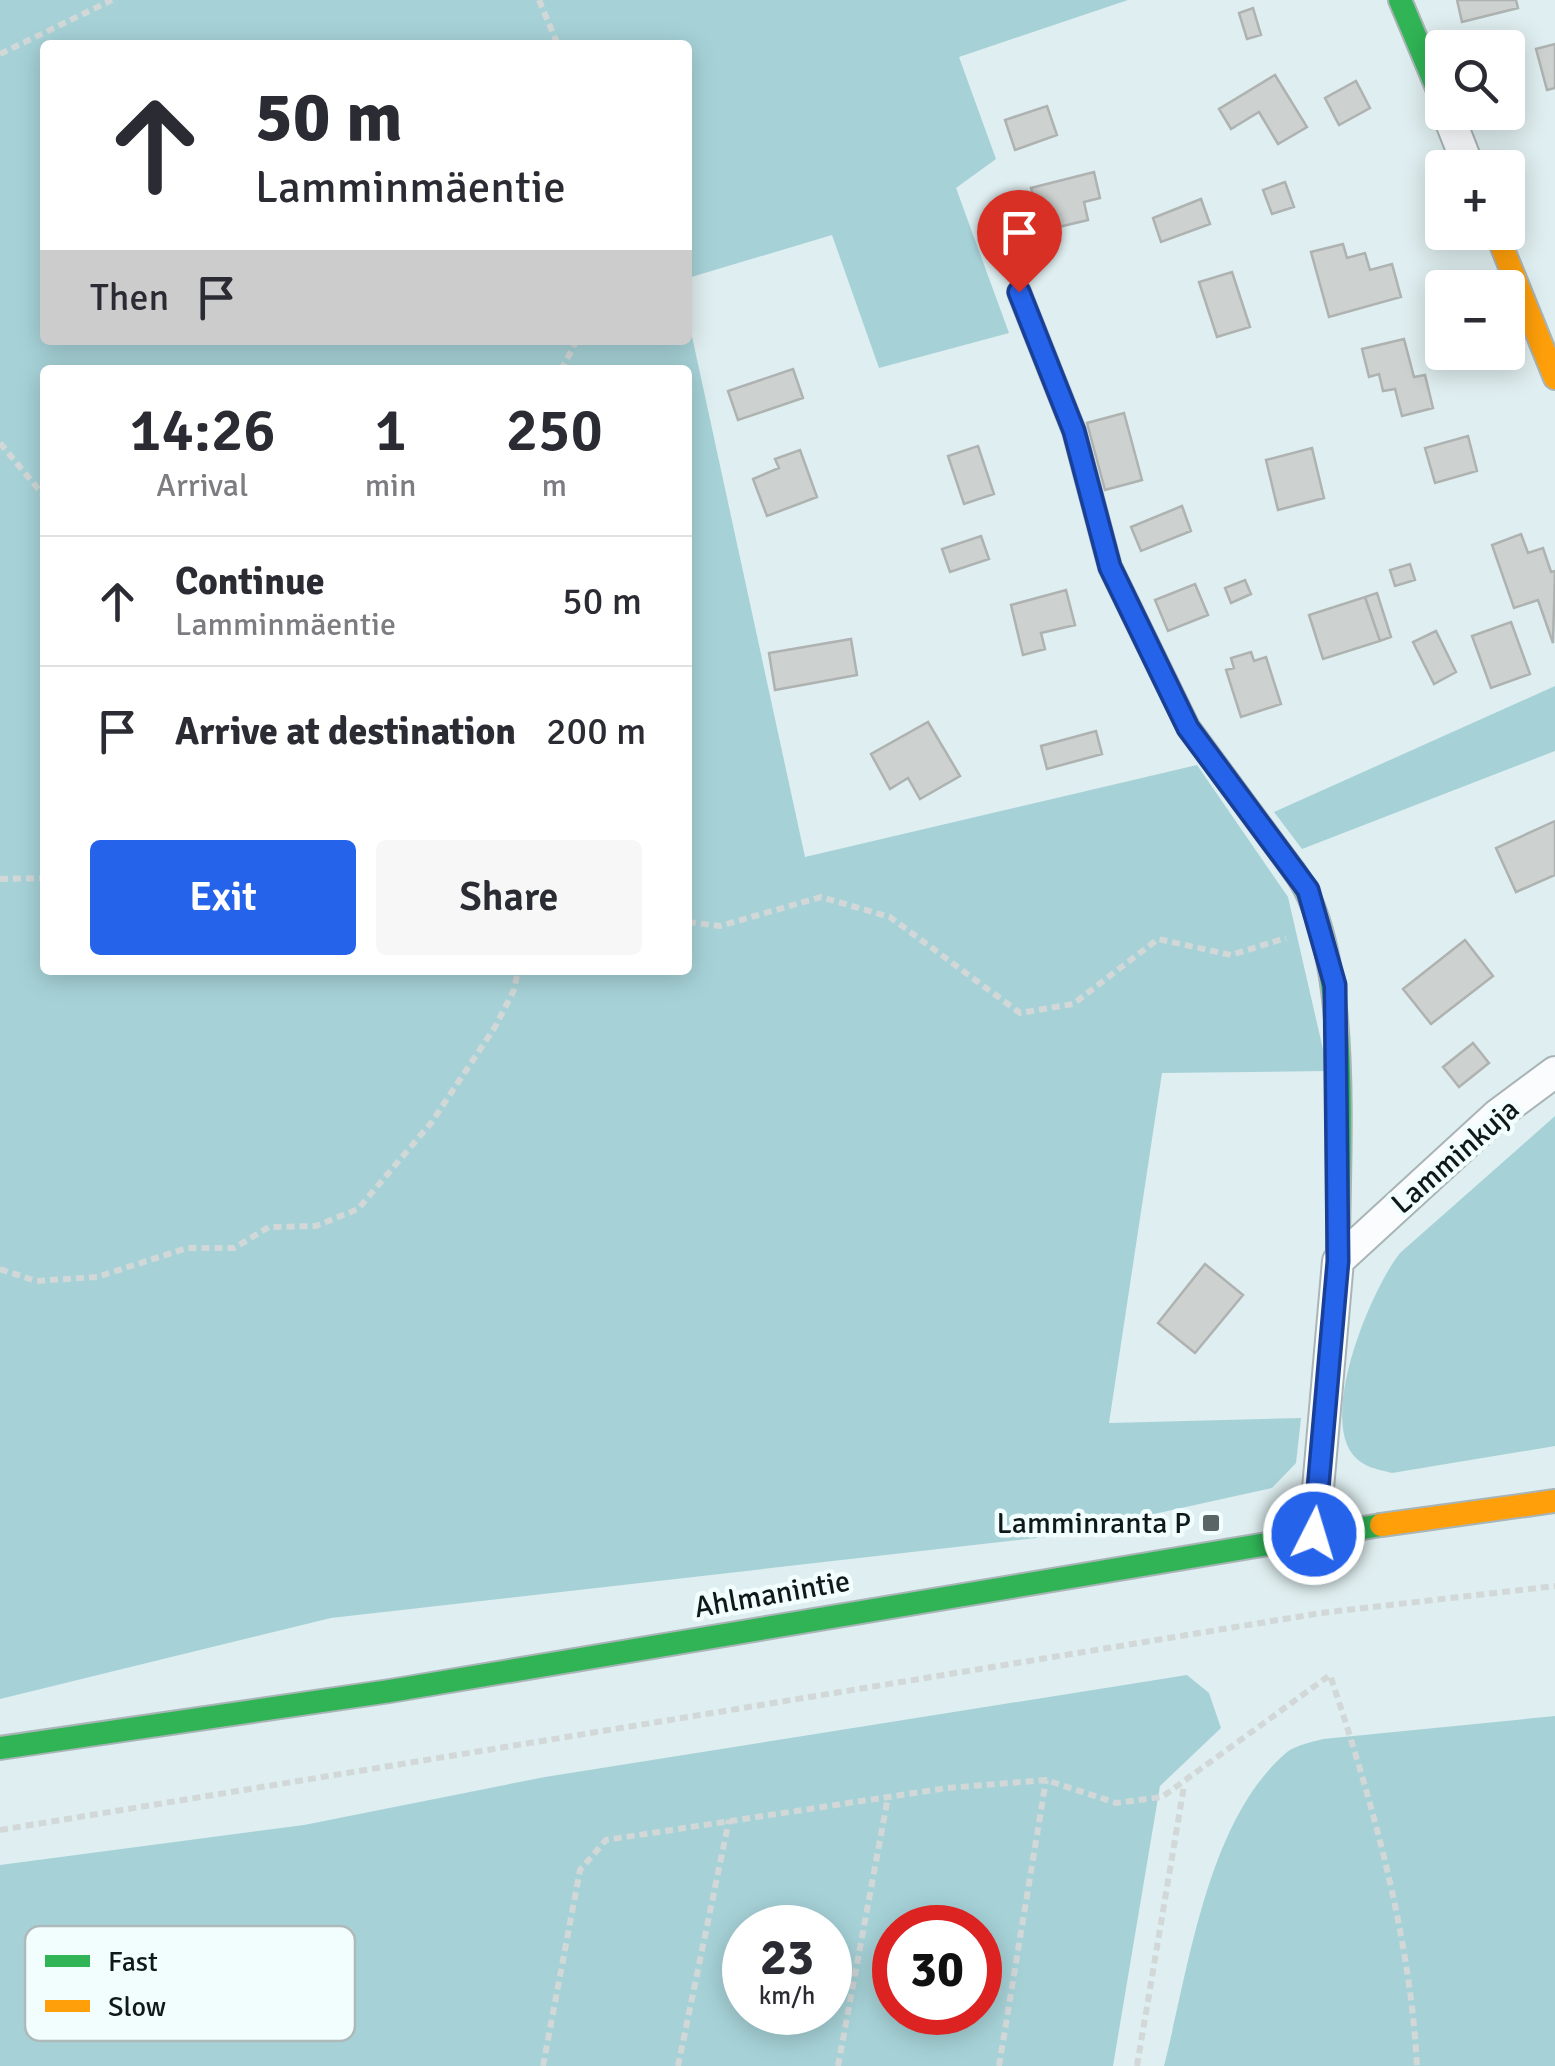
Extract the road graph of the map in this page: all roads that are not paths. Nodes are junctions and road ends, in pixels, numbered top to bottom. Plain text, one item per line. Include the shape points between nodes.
1 (1400, 0) edge
2 (1425, 60) edge
3 (1503, 250) edge
4 (1019, 292) dead end
5 (1555, 378) edge
6 (1555, 1072) edge
7 (1338, 1261) junction
8 (1555, 1501) edge
9 (1314, 1534) junction
10 (0, 1748) edge

1 - 2 street
3 - 5 street
4 - 7 street via 1074,431 1110,567 1188,728 1308,890 1321,928 1335,985
6 - 7 street, Lamminkuja via 1498,1115
7 - 9 street
8 - 9 street, Ahlmanintie
9 - 10 street, Ahlmanintie

